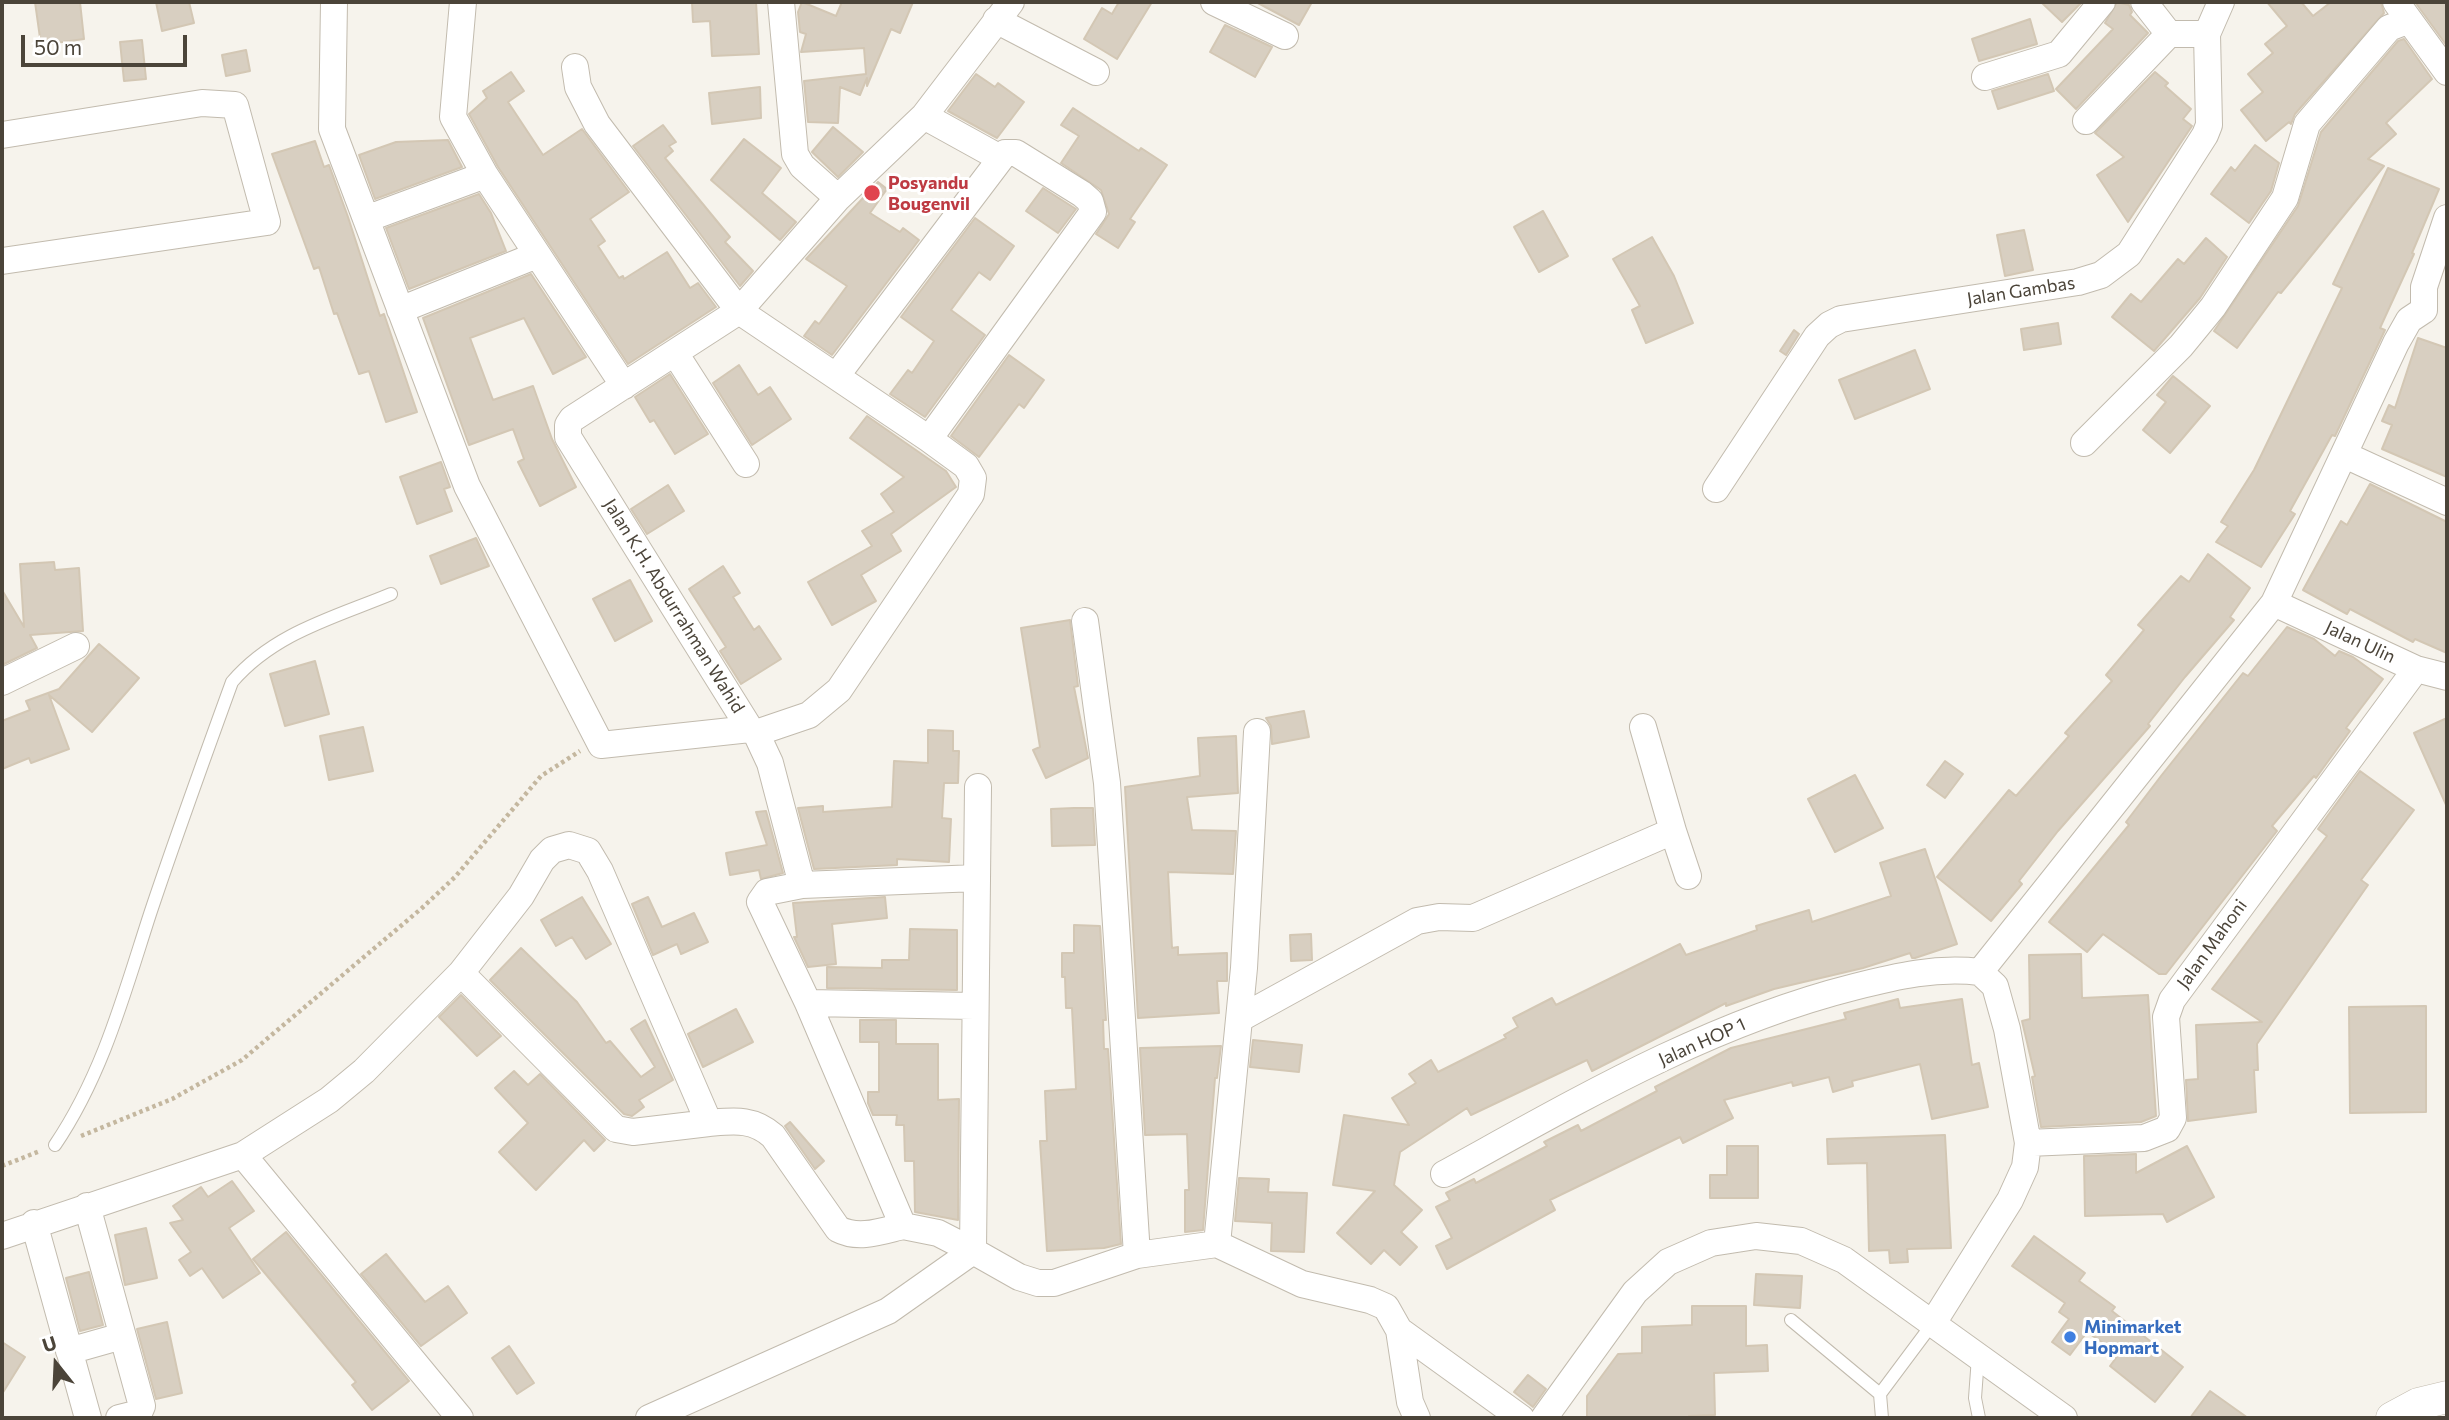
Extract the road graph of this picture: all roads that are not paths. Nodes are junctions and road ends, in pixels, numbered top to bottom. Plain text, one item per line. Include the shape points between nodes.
1 (334, 2) edge
2 (463, 2) edge
3 (781, 2) edge
4 (1214, 2) edge
5 (2102, 2) edge
6 (2144, 2) edge
7 (2221, 2) edge
8 (1003, 11) edge
9 (2402, 11) edge
10 (2169, 34) junction
11 (2207, 34) junction
12 (1285, 36) dead end
13 (575, 67) dead end
14 (1096, 72) dead end
15 (2447, 72) edge
16 (1984, 77) dead end
17 (924, 116) junction
18 (2085, 121) dead end
19 (2, 135) edge
20 (1000, 158) junction
21 (485, 175) junction
22 (838, 198) junction
23 (2447, 218) edge
24 (366, 219) junction
25 (537, 255) junction
26 (2, 261) edge
27 (400, 310) junction
28 (739, 311) junction
29 (2435, 311) edge
30 (675, 352) junction
31 (837, 375) junction
32 (624, 386) junction
33 (929, 439) junction
34 (2084, 443) dead end
35 (2346, 455) junction
36 (746, 464) dead end
37 (1717, 489) dead end
38 (2447, 502) edge
39 (391, 594) dead end
40 (2274, 603) junction
41 (1085, 621) dead end
42 (76, 646) dead end
43 (2416, 669) junction
44 (2447, 677) edge
45 (2, 682) edge
46 (1643, 727) dead end
47 (753, 731) junction
48 (1256, 732) dead end
49 (978, 787) dead end
50 (1673, 831) junction
51 (1688, 876) dead end
52 (977, 878) junction
53 (802, 885) junction
54 (1980, 972) junction
55 (461, 973) junction
56 (808, 1003) junction
57 (974, 1006) junction
58 (1239, 1019) junction
59 (709, 1123) junction
60 (2028, 1143) junction
61 (55, 1145) road end
62 (243, 1155) junction
63 (1444, 1174) dead end
64 (87, 1206) junction
65 (34, 1223) junction
66 (904, 1226) junction
67 (2, 1236) edge
68 (1217, 1244) junction
69 (973, 1251) junction
70 (1138, 1255) junction
71 (1791, 1320) dead end
72 (1933, 1323) junction
73 (1399, 1330) junction
74 (122, 1336) junction
75 (69, 1351) junction
76 (1979, 1357) junction
77 (1880, 1394) junction
78 (2447, 1397) edge
79 (88, 1418) edge
80 (119, 1418) edge
81 (460, 1418) edge
82 (649, 1418) edge
83 (1418, 1418) edge
84 (1521, 1418) edge
85 (1544, 1418) edge
86 (1882, 1418) edge
87 (1979, 1418) edge
88 (2064, 1418) edge
89 (2392, 1418) edge

1 - 24 street via 330,124
2 - 21 street via 453,117
3 - 22 street via 795,154
4 - 12 street
5 - 16 street via 2059,54
6 - 10 street
7 - 11 street, Jalan Gambas
8 - 14 street
8 - 17 street, Jalan K.H. Abdurrahman Wahid
9 - 15 street
9 - 34 street via 2306,124 2285,198 2206,317
10 - 11 street
10 - 18 street
11 - 37 street, Jalan Gambas via 2209,125 2117,266 2078,282 1841,319 1829,325 1817,336
13 - 28 street via 578,87 597,124
17 - 20 street
17 - 22 street, Jalan K.H. Abdurrahman Wahid
19 - 26 street via 202,103 235,105 267,222
20 - 31 street
20 - 33 street via 1016,153 1082,194 1093,212
21 - 24 street
21 - 25 street
22 - 28 street, Jalan K.H. Abdurrahman Wahid
23 - 29 street via 2424,287
24 - 27 street
25 - 27 street
25 - 32 street
27 - 47 street, Jalan K.H. Abdurrahman Wahid via 467,485 601,745
28 - 30 street, Jalan K.H. Abdurrahman Wahid
28 - 31 street
29 - 35 street via 2409,320
30 - 32 street, Jalan K.H. Abdurrahman Wahid
30 - 36 street
31 - 33 street
32 - 47 street, Jalan K.H. Abdurrahman Wahid via 572,419 569,437
33 - 47 street via 971,471 971,494 839,690 808,715
35 - 38 street
35 - 40 street
39 - 61 lane via 274,643 232,682 111,1038 74,1117
40 - 43 street, Jalan Ulin
40 - 54 street
41 - 70 street via 1105,770
42 - 45 street
43 - 44 street, Jalan Ulin
43 - 60 street, Jalan Mahoni via 2172,1000 2166,1017 2173,1118 2167,1129 2144,1139
46 - 50 street
47 - 53 street via 770,763
48 - 58 street
49 - 52 street
50 - 51 street
50 - 58 street via 1473,918 1417,921
52 - 53 street
52 - 57 street
53 - 56 street via 768,892 760,902
54 - 60 street via 1995,986
54 - 63 street, Jalan HOP 1 via 1917,972 1813,998 1760,1017 1697,1041
55 - 59 street via 616,1129 632,1132
55 - 59 street via 552,850 569,845 588,851
55 - 62 street via 364,1071 329,1100
56 - 57 street
56 - 66 street
57 - 69 street
58 - 68 street
59 - 66 street via 740,1121 765,1128 846,1234
60 - 72 street via 2025,1167 2010,1200
62 - 64 street
62 - 81 street
64 - 65 street
64 - 74 street
65 - 67 street
65 - 75 street
66 - 69 street via 938,1233
68 - 70 street
68 - 73 street via 1302,1284 1386,1307
69 - 70 street via 1038,1283 1054,1283
69 - 82 street via 888,1311
71 - 77 lane
72 - 76 street
72 - 77 lane
72 - 85 street via 1844,1260 1801,1241 1756,1236 1711,1243 1668,1262 1635,1292
73 - 83 street via 1410,1402
73 - 84 street
74 - 75 street
74 - 80 street via 142,1406 139,1413
75 - 79 street
76 - 87 lane via 1975,1398
76 - 88 street
77 - 86 lane
78 - 89 street via 2418,1404

